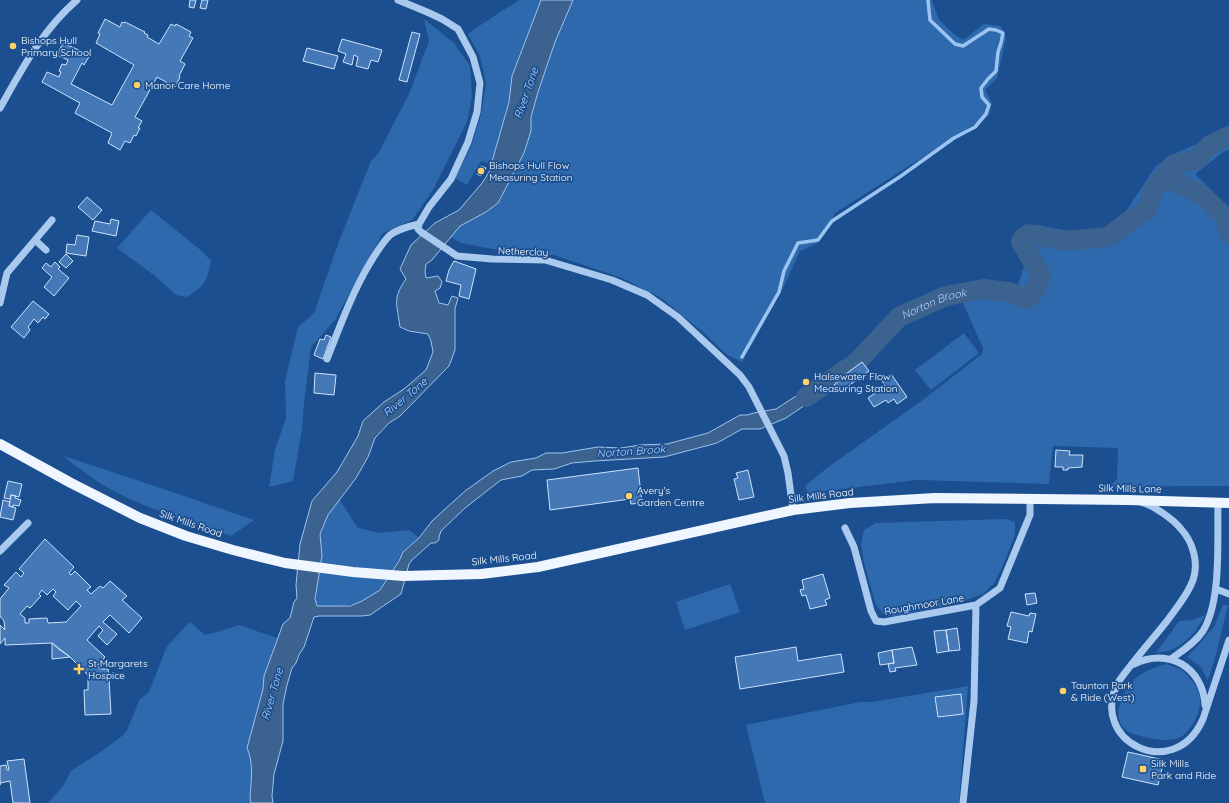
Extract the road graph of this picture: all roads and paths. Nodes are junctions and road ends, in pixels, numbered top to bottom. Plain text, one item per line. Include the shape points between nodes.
1 (77, 0) edge
2 (398, 0) edge
3 (0, 108) edge
4 (52, 220) dead end
5 (419, 224) junction
6 (35, 240) junction
7 (46, 250) dead end
8 (0, 303) edge
9 (327, 359) dead end
10 (1, 445) edge
11 (1030, 499) junction
12 (1128, 500) junction
13 (1218, 503) junction
14 (1229, 503) edge
15 (794, 510) junction
16 (28, 523) dead end
17 (845, 528) dead end
18 (0, 551) edge
19 (1216, 589) junction
20 (1229, 594) edge
21 (976, 605) junction
22 (1229, 640) edge
23 (1171, 659) junction
24 (1131, 666) junction
25 (1206, 709) junction
26 (963, 803) edge

1 - 3 street via 42,38
2 - 5 street via 427,12 458,30 473,57 480,83 477,112 468,142 451,179
4 - 6 street
5 - 9 street via 391,235 378,251 359,283
5 - 15 street, Netherclay via 418,229 421,232 457,256 545,260 612,280 647,295 678,317 740,375 749,387 784,456
6 - 7 street
6 - 8 street via 7,273
10 - 15 main road, Silk Mills Road via 140,518 193,538 285,562 376,575 481,574 538,567
11 - 12 main road, Silk Mills Lane
11 - 15 main road, Silk Mills Road via 935,498 850,503
11 - 21 street, Roughmoor Lane via 1030,515 1000,588
12 - 13 main road, Silk Mills Lane
12 - 24 street via 1144,503 1177,524 1190,541 1195,567 1194,579 1183,599
13 - 14 main road, Silk Mills Lane
13 - 19 street
16 - 18 street
17 - 21 street, Roughmoor Lane via 854,547 876,621 884,622
19 - 20 street
19 - 23 street via 1210,618 1202,632
21 - 26 street via 974,701
22 - 25 street
23 - 24 street via 1157,657
23 - 25 street via 1183,664 1201,683
24 - 25 street via 1114,690 1111,709 1117,728 1135,745 1158,752 1178,748 1194,736

